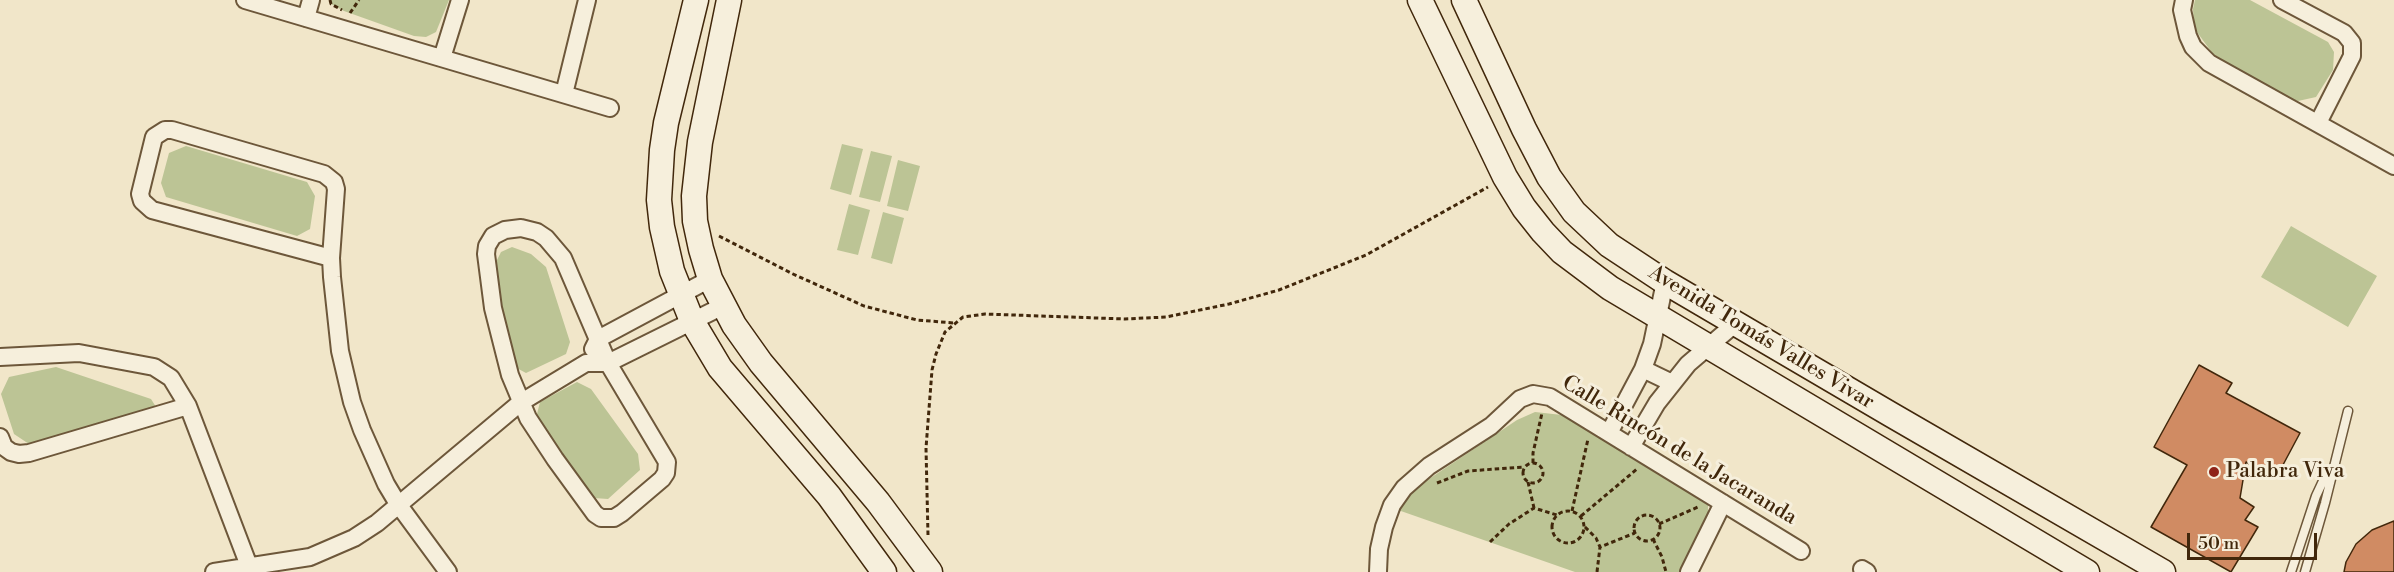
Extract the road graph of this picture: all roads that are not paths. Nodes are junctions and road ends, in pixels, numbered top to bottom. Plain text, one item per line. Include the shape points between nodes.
1 (245, 0) edge
2 (311, 0) edge
3 (460, 0) edge
4 (587, 0) edge
5 (696, 0) edge
6 (729, 0) edge
7 (1420, 0) edge
8 (1464, 0) edge
9 (2184, 0) edge
10 (2282, 0) edge
11 (306, 18) junction
12 (442, 58) junction
13 (564, 94) junction
14 (610, 108) dead end
15 (2318, 123) junction
16 (2394, 166) edge
17 (331, 258) junction
18 (710, 279) junction
19 (1665, 282) junction
20 (681, 295) junction
21 (723, 306) junction
22 (1659, 318) junction
23 (692, 321) junction
24 (1736, 323) junction
25 (598, 339) junction
26 (1706, 346) junction
27 (0, 357) edge
28 (586, 363) junction
29 (608, 363) junction
30 (1643, 369) junction
31 (1672, 383) junction
32 (520, 403) junction
33 (188, 406) junction
34 (2348, 411) dead end
35 (1609, 433) junction
36 (0, 437) edge
37 (1630, 447) junction
38 (2332, 471) junction
39 (878, 502) junction
40 (1715, 503) junction
41 (398, 504) junction
42 (851, 525) junction
43 (1801, 551) dead end
44 (249, 566) junction
45 (214, 572) edge
46 (448, 572) edge
47 (884, 572) edge
48 (930, 572) edge
49 (1378, 572) edge
50 (1689, 572) edge
51 (2087, 572) edge
52 (2163, 572) edge
53 (2291, 572) edge
54 (2305, 572) edge

1 - 11 street
2 - 11 street
3 - 12 street
4 - 13 street
5 - 20 main road via 666,123 659,177 662,227
6 - 18 main road via 700,142 694,196 695,220
7 - 22 main road, Avenida Tomás Valles Vivar via 1505,177 1536,224 1584,271
8 - 19 main road, Avenida Tomás Valles Vivar via 1537,157 1562,197 1609,245
9 - 15 street via 2187,36 2200,56
10 - 15 street via 2343,33 2352,43 2352,56
11 - 12 street
12 - 13 street
13 - 14 street
15 - 16 street
17 - 17 street via 152,210 140,194 154,137 172,130 330,177 336,189
17 - 41 street via 340,351 352,402 373,458
18 - 20 street
18 - 21 main road
19 - 22 street
19 - 24 main road, Avenida Tomás Valles Vivar
20 - 23 main road
20 - 25 street
21 - 23 street
21 - 39 main road via 761,363
22 - 26 main road, Avenida Tomás Valles Vivar
22 - 30 street
23 - 29 street
23 - 42 main road via 725,376
24 - 26 street
24 - 52 main road, Avenida Tomás Valles Vivar
25 - 28 street
25 - 29 street
25 - 32 street via 563,258 551,243 537,232 521,228 493,236 486,254 493,308 500,344
26 - 31 street
26 - 51 main road, Avenida Tomás Valles Vivar
27 - 33 street via 79,353 154,368 171,378
28 - 29 street
28 - 32 street
29 - 32 street via 667,466 662,479 614,518 595,514
30 - 31 street
30 - 35 street
31 - 37 street
32 - 41 street
33 - 36 street via 29,453 11,452
33 - 44 street
34 - 38 lane
35 - 37 street, Calle Rincón de la Jacaranda
35 - 49 street, Calle Rincón de la Jacaranda via 1550,397 1533,394 1520,399 1491,426 1429,466 1404,488 1384,527
37 - 40 street, Calle Rincón de la Jacaranda
38 - 53 lane via 2316,496
38 - 54 lane
39 - 42 main road
39 - 48 main road
40 - 43 street, Calle Rincón de la Jacaranda
40 - 50 street
41 - 44 street via 362,533 333,549 302,559
41 - 46 street
42 - 47 main road
44 - 45 street

